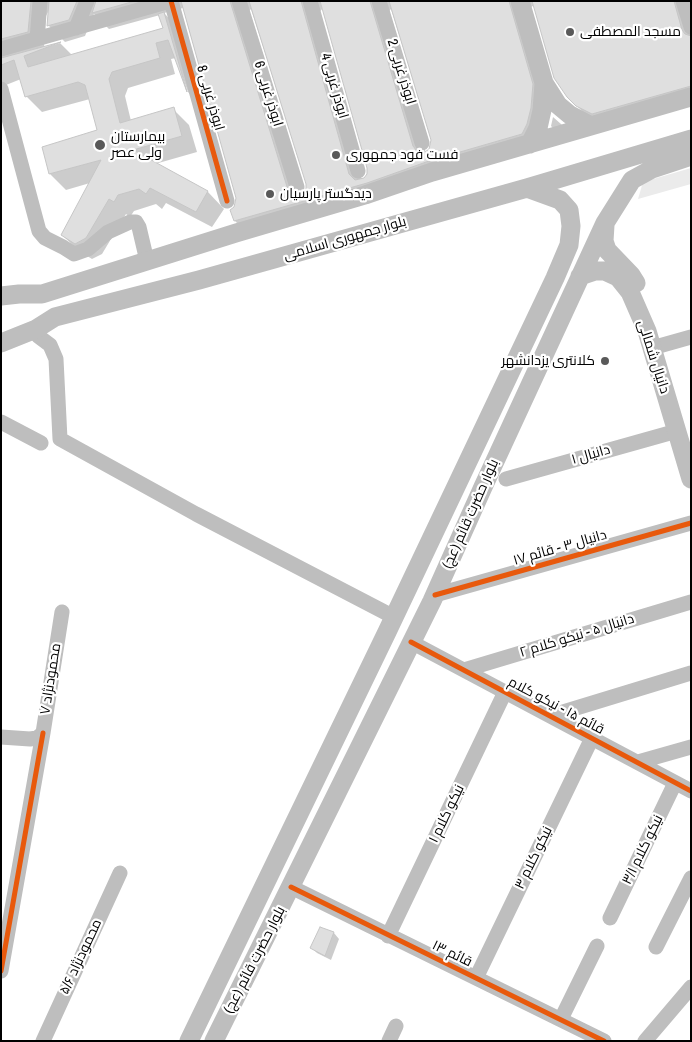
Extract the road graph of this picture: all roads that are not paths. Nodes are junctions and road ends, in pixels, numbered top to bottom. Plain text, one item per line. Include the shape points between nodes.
1 (40, 1) edge
2 (87, 1) edge
3 (170, 1) edge
4 (239, 1) edge
5 (310, 1) edge
6 (379, 1) edge
7 (520, 1) edge
8 (684, 1) edge
9 (691, 27) edge
10 (76, 28) junction
11 (37, 39) junction
12 (1, 49) edge
13 (544, 84) junction
14 (1, 89) edge
15 (691, 97) edge
16 (591, 126) junction
17 (691, 139) edge
18 (422, 143) dead end
19 (530, 144) junction
20 (691, 156) edge
21 (358, 171) dead end
22 (297, 187) dead end
23 (527, 188) junction
24 (227, 201) dead end
25 (605, 223) junction
26 (147, 261) junction
27 (580, 276) junction
28 (42, 294) junction
29 (1, 296) edge
30 (641, 306) junction
31 (1, 307) edge
32 (55, 317) junction
33 (36, 329) junction
34 (1, 331) edge
35 (691, 337) edge
36 (1, 343) edge
37 (659, 346) junction
38 (1, 422) edge
39 (684, 429) edge
40 (42, 443) dead end
41 (691, 451) edge
42 (506, 479) dead end
43 (691, 479) edge
44 (691, 523) edge
45 (435, 595) junction
46 (691, 602) edge
47 (62, 612) dead end
48 (391, 624) junction
49 (411, 642) junction
50 (464, 670) junction
51 (691, 673) edge
52 (506, 692) junction
53 (550, 716) junction
54 (43, 732) junction
55 (1, 737) edge
56 (592, 738) junction
57 (691, 746) edge
58 (638, 762) junction
59 (675, 783) junction
60 (691, 791) edge
61 (120, 873) dead end
62 (691, 878) edge
63 (291, 888) junction
64 (610, 918) dead end
65 (388, 936) junction
66 (597, 946) dead end
67 (656, 947) dead end
68 (1, 971) edge
69 (476, 978) junction
70 (691, 987) edge
71 (561, 1019) junction
72 (396, 1026) dead end
73 (43, 1041) edge
74 (189, 1041) edge
75 (214, 1041) edge
76 (389, 1041) edge
77 (604, 1041) edge
78 (645, 1041) edge

1 - 11 street
2 - 10 street
3 - 10 street, ابوذر غربی 8
3 - 24 street, ابوذر غربی 8
4 - 22 street, ابوذر غربی 6
5 - 21 street, ابوذر غربی 4
6 - 18 street, ابوذر غربی 2
7 - 13 main road
8 - 9 street
10 - 11 street, ابوذر غربی 8
11 - 12 street, ابوذر غربی 8
13 - 16 main road via 558,105
13 - 19 main road via 538,128
14 - 26 street via 39,231 45,238 74,254 88,249 108,232 136,222
15 - 16 main road
16 - 19 main road
17 - 23 main road, بلوار جمهوری اسلامی
19 - 26 main road
20 - 25 main road, بلوار حضرت قائم (عج) via 652,169 632,180
23 - 32 main road, بلوار جمهوری اسلامی
23 - 48 main road, بلوار حضرت قائم (عج) via 560,200 570,210 569,245
25 - 27 main road, بلوار حضرت قائم (عج)
25 - 30 main road, دانیال شمالی via 607,250 631,275 642,293
26 - 28 main road
27 - 30 main road, دانیال شمالی via 595,270 618,277
27 - 45 main road, بلوار حضرت قائم (عج)
28 - 29 main road
28 - 31 main road
30 - 37 main road, دانیال شمالی
30 - 39 main road, دانیال شمالی via 647,331
32 - 33 main road, بلوار جمهوری اسلامی
32 - 34 main road
33 - 36 main road, بلوار جمهوری اسلامی
33 - 48 street via 38,336 50,344 56,359 60,439
35 - 37 street
37 - 39 main road, دانیال شمالی
38 - 40 street
39 - 41 main road, دانیال شمالی
39 - 42 street, دانیال ۱
39 - 43 main road, دانیال شمالی
44 - 45 street, دانیال ۳ - قائم ۱۷
45 - 49 main road, بلوار حضرت قائم (عج)
46 - 50 street, دانیال ۵ - نیکو کلام ۲
47 - 54 street, محمودنژاد ۷
48 - 49 main road
48 - 74 main road, بلوار حضرت قائم (عج)
49 - 50 street, قائم ۱۵ - نیکو کلام
49 - 63 main road, بلوار حضرت قائم (عج)
50 - 52 street, قائم ۱۵ - نیکو کلام
51 - 53 street
52 - 53 street, قائم ۱۵ - نیکو کلام
52 - 65 street, نیکو کلام ۱
53 - 56 street, قائم ۱۵ - نیکو کلام
54 - 55 street, محمودنژاد ۷ via 30,739
54 - 68 street
56 - 58 street, قائم ۱۵ - نیکو کلام
56 - 69 street, نیکو کلام ۳
57 - 58 street
58 - 59 street, قائم ۱۵ - نیکو کلام
59 - 60 street, قائم ۱۵ - نیکو کلام
59 - 64 street, نیکو کلام ۳/۱
61 - 73 street, محمودنژاد ۵/۶
62 - 67 street
63 - 65 street, قائم ۱۳
63 - 75 main road, بلوار حضرت قائم (عج)
65 - 69 street, قائم ۱۳
66 - 71 street
69 - 71 street, قائم ۱۳
70 - 78 street
71 - 77 street, قائم ۱۳
72 - 76 street

